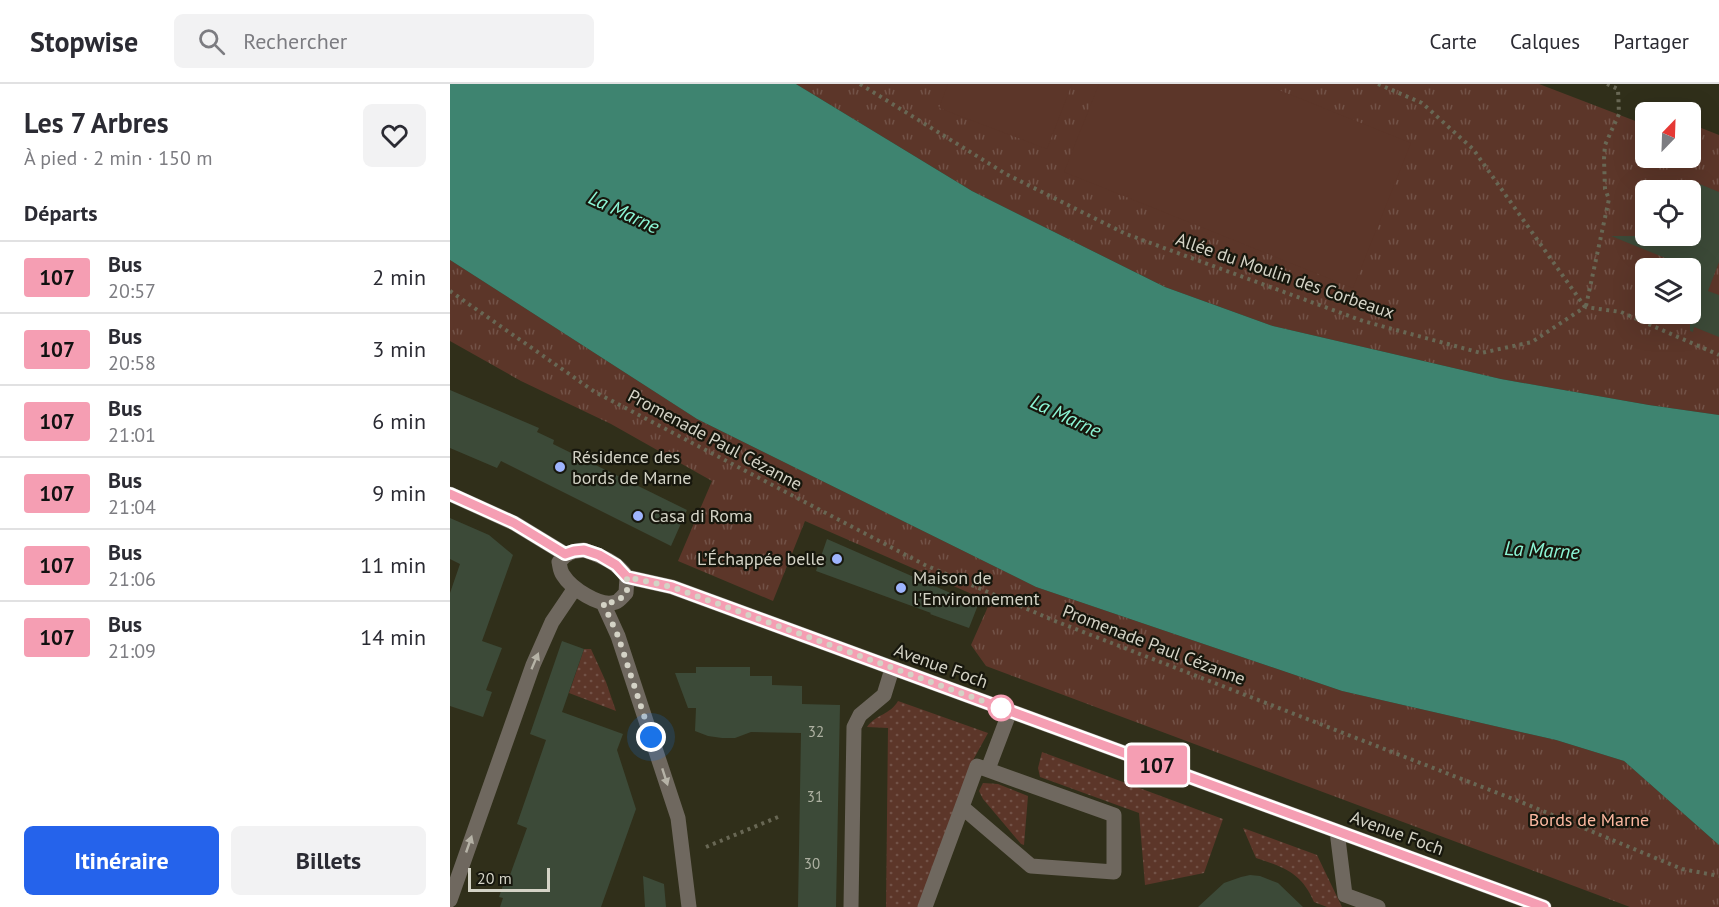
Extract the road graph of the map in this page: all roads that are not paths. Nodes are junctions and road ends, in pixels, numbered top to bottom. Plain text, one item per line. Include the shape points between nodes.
1 (450, 494) edge
2 (565, 554) junction
3 (627, 577) junction
4 (575, 588) junction
5 (603, 603) junction
6 (892, 669) junction
7 (1010, 711) junction
8 (988, 769) junction
9 (962, 807) junction
10 (1336, 831) junction
11 (450, 900) edge
12 (689, 907) edge
13 (851, 907) edge
14 (925, 907) edge
15 (1378, 907) edge
16 (1544, 907) edge

1 - 2 street via 514,523
2 - 3 street via 584,550 599,555
2 - 4 street via 559,562 562,574
3 - 5 street via 627,593 616,602
3 - 6 street, Avenue Foch via 672,587
4 - 5 street
11 -> 4 street via 533,665 552,622
5 -> 12 street via 618,636 678,818
6 - 7 street, Avenue Foch
6 - 13 street via 884,696 860,715 854,727
7 - 8 street
7 - 10 street, Avenue Foch
8 - 9 street via 977,766
8 - 9 street via 1114,815 1113,872 1031,866
9 - 14 street
10 - 15 street via 1345,895
10 - 16 street, Avenue Foch

